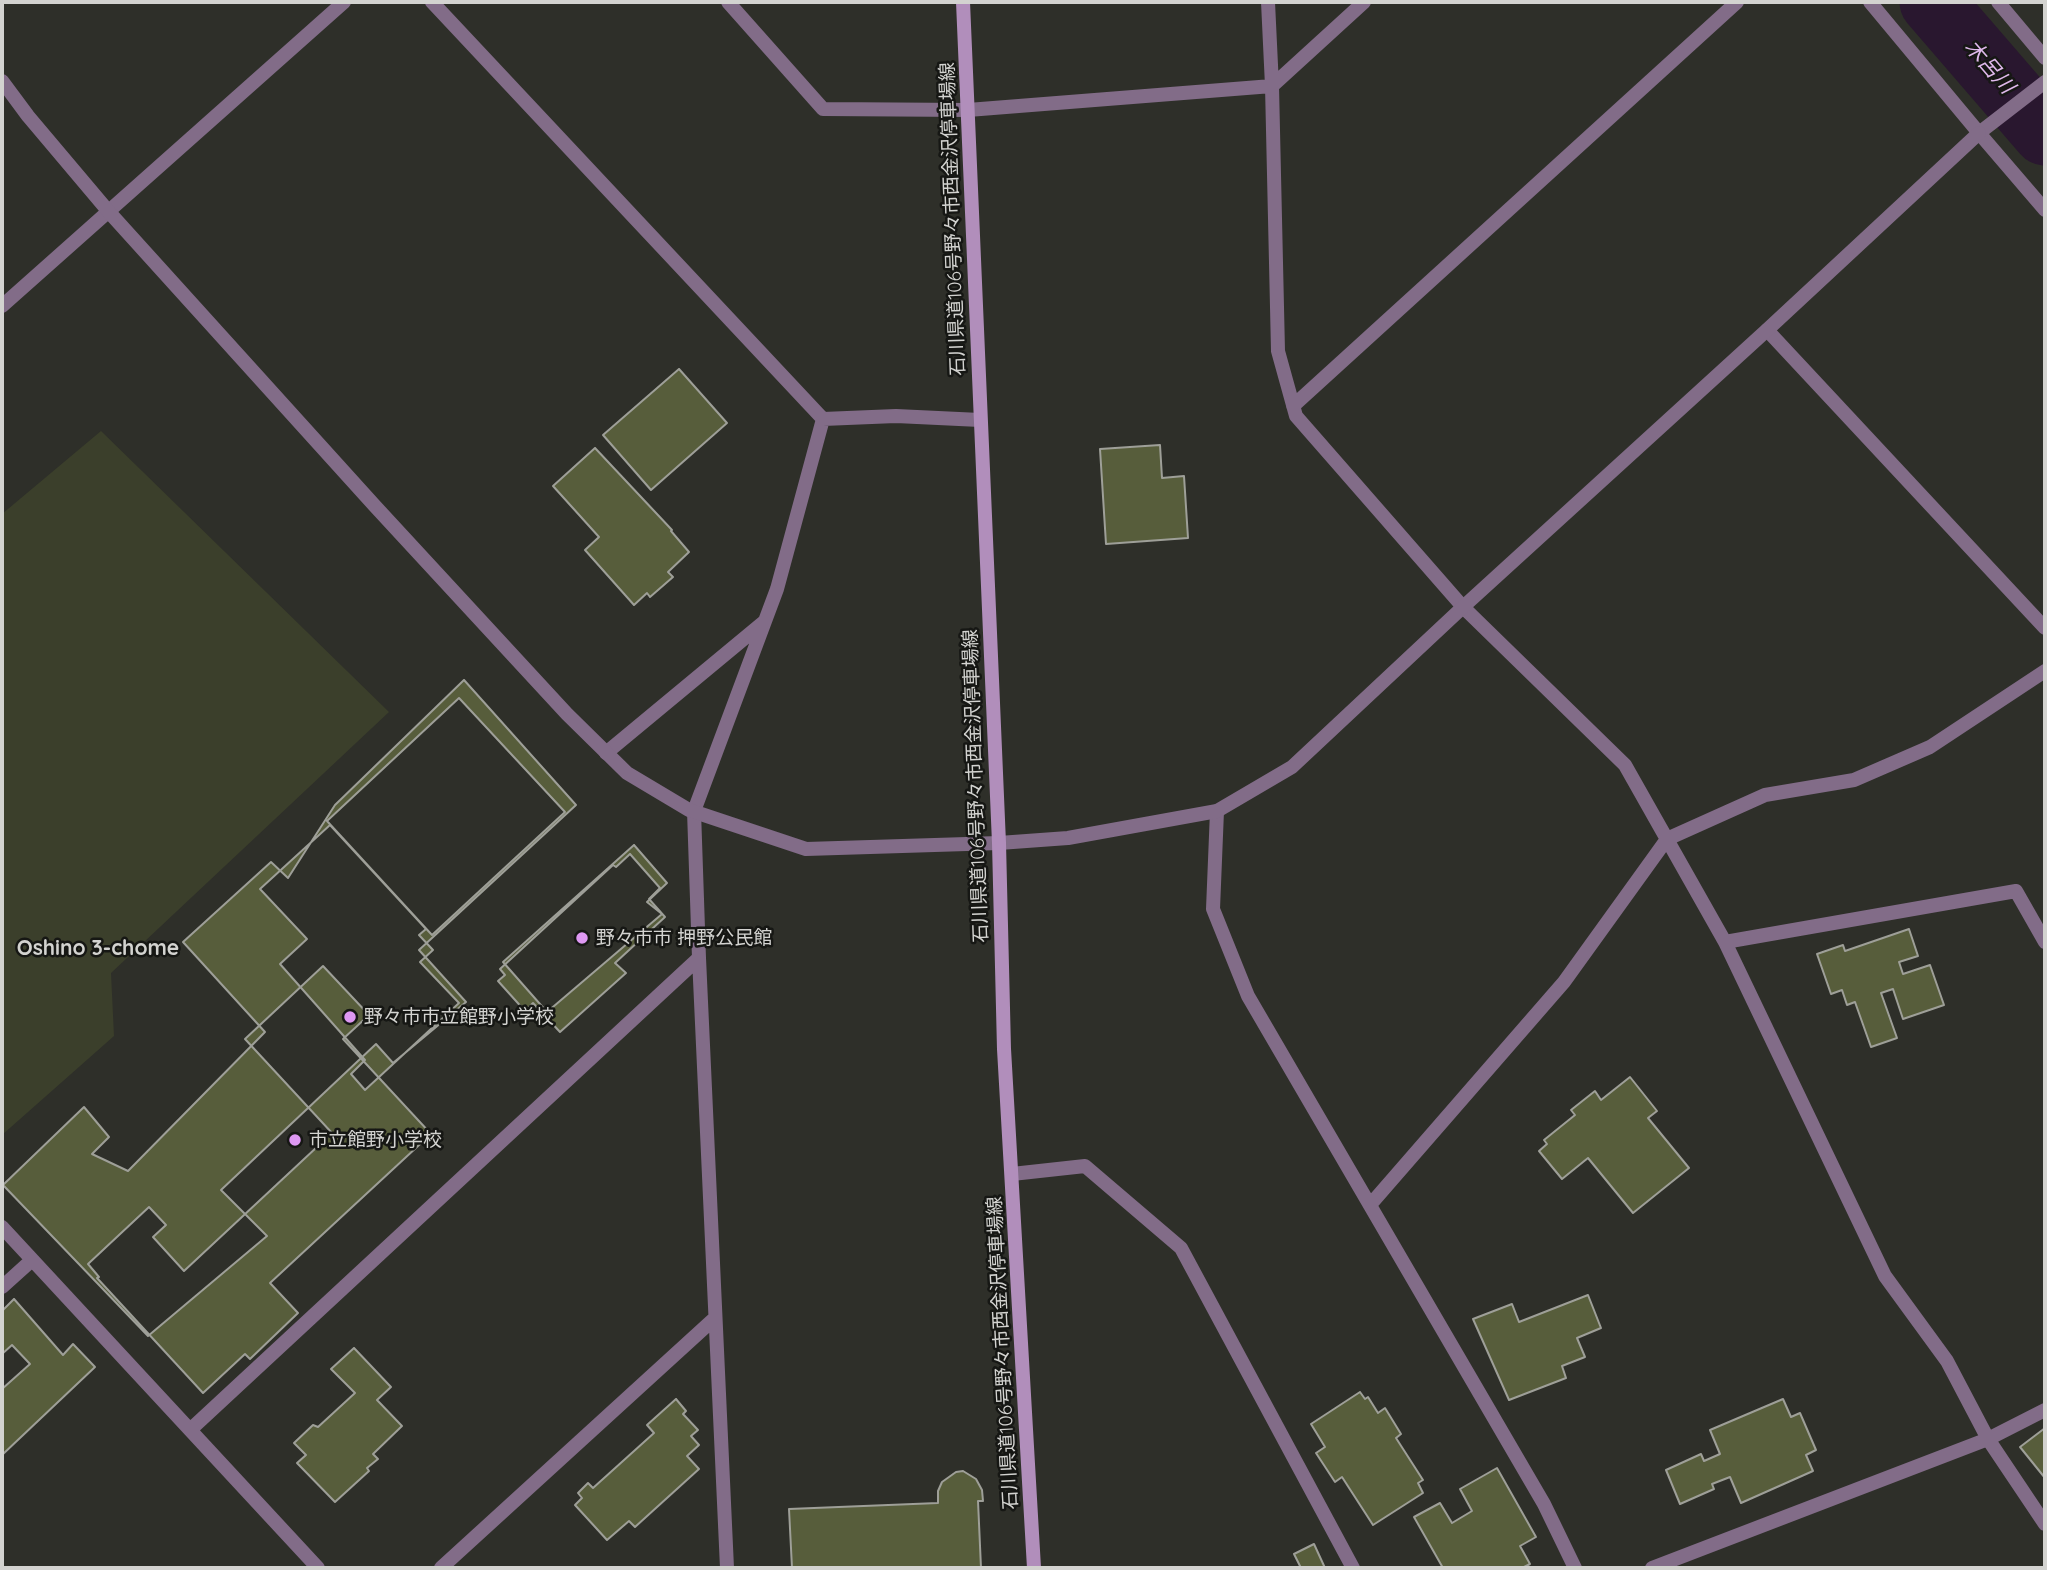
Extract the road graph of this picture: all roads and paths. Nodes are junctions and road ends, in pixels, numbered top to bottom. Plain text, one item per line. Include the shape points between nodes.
1 (344, 2) edge
2 (432, 2) edge
3 (728, 2) edge
4 (963, 2) edge
5 (1268, 2) edge
6 (1364, 2) edge
7 (1737, 2) edge
8 (1870, 2) edge
9 (1998, 2) edge
10 (2045, 58) edge
11 (2, 81) edge
12 (2045, 82) edge
13 (1272, 86) junction
14 (968, 110) junction
15 (1979, 133) junction
16 (2045, 211) edge
17 (108, 212) junction
18 (2, 306) edge
19 (1768, 330) junction
20 (1293, 406) junction
21 (823, 419) junction
22 (980, 420) junction
23 (1463, 607) junction
24 (766, 620) junction
25 (2045, 628) edge
26 (2045, 671) edge
27 (606, 753) junction
28 (694, 811) junction
29 (1217, 811) junction
30 (1667, 839) junction
31 (999, 843) junction
32 (1725, 942) junction
33 (2045, 942) edge
34 (699, 958) junction
35 (1012, 1174) junction
36 (1370, 1205) junction
37 (2, 1227) edge
38 (32, 1260) junction
39 (2, 1287) edge
40 (715, 1318) junction
41 (2045, 1410) edge
42 (190, 1430) junction
43 (1988, 1440) junction
44 (2045, 1524) edge
45 (318, 1568) edge
46 (440, 1568) edge
47 (727, 1568) edge
48 (1034, 1568) edge
49 (1353, 1568) edge
50 (1575, 1568) edge
51 (1652, 1568) edge

1 - 17 street
2 - 21 street
3 - 14 street via 823,109
4 - 14 main road, 石川県道106号野々市西金沢停車場線
5 - 13 street
6 - 13 street
7 - 20 street
8 - 15 street
9 - 10 street
11 - 17 street
12 - 15 street
13 - 14 street
13 - 20 street via 1278,351
14 - 22 main road, 石川県道106号野々市西金沢停車場線
15 - 16 street
15 - 19 street
17 - 18 street
17 - 27 street
19 - 23 street
19 - 25 street
20 - 23 street
21 - 22 street
21 - 24 street
22 - 31 main road, 石川県道106号野々市西金沢停車場線
23 - 29 street via 1292,767
23 - 30 street via 1625,765
24 - 27 street
24 - 28 street
26 - 30 street via 1930,747 1854,780 1765,795
27 - 28 street via 627,773
28 - 31 street via 806,849
28 - 34 street
29 - 31 street via 1068,838
29 - 36 street via 1213,909 1248,996
30 - 32 street
30 - 36 street via 1564,982
31 - 35 main road, 石川県道106号野々市西金沢停車場線
32 - 33 street via 2016,891
32 - 43 street via 1885,1276 1947,1361
34 - 40 street
34 - 42 street
35 - 48 main road, 石川県道106号野々市西金沢停車場線
35 - 49 street via 1084,1166 1181,1248
36 - 50 street via 1544,1504
37 - 38 street
38 - 39 street
38 - 42 street
40 - 46 street
40 - 47 street
41 - 43 street
42 - 45 street
43 - 44 street
43 - 51 street

